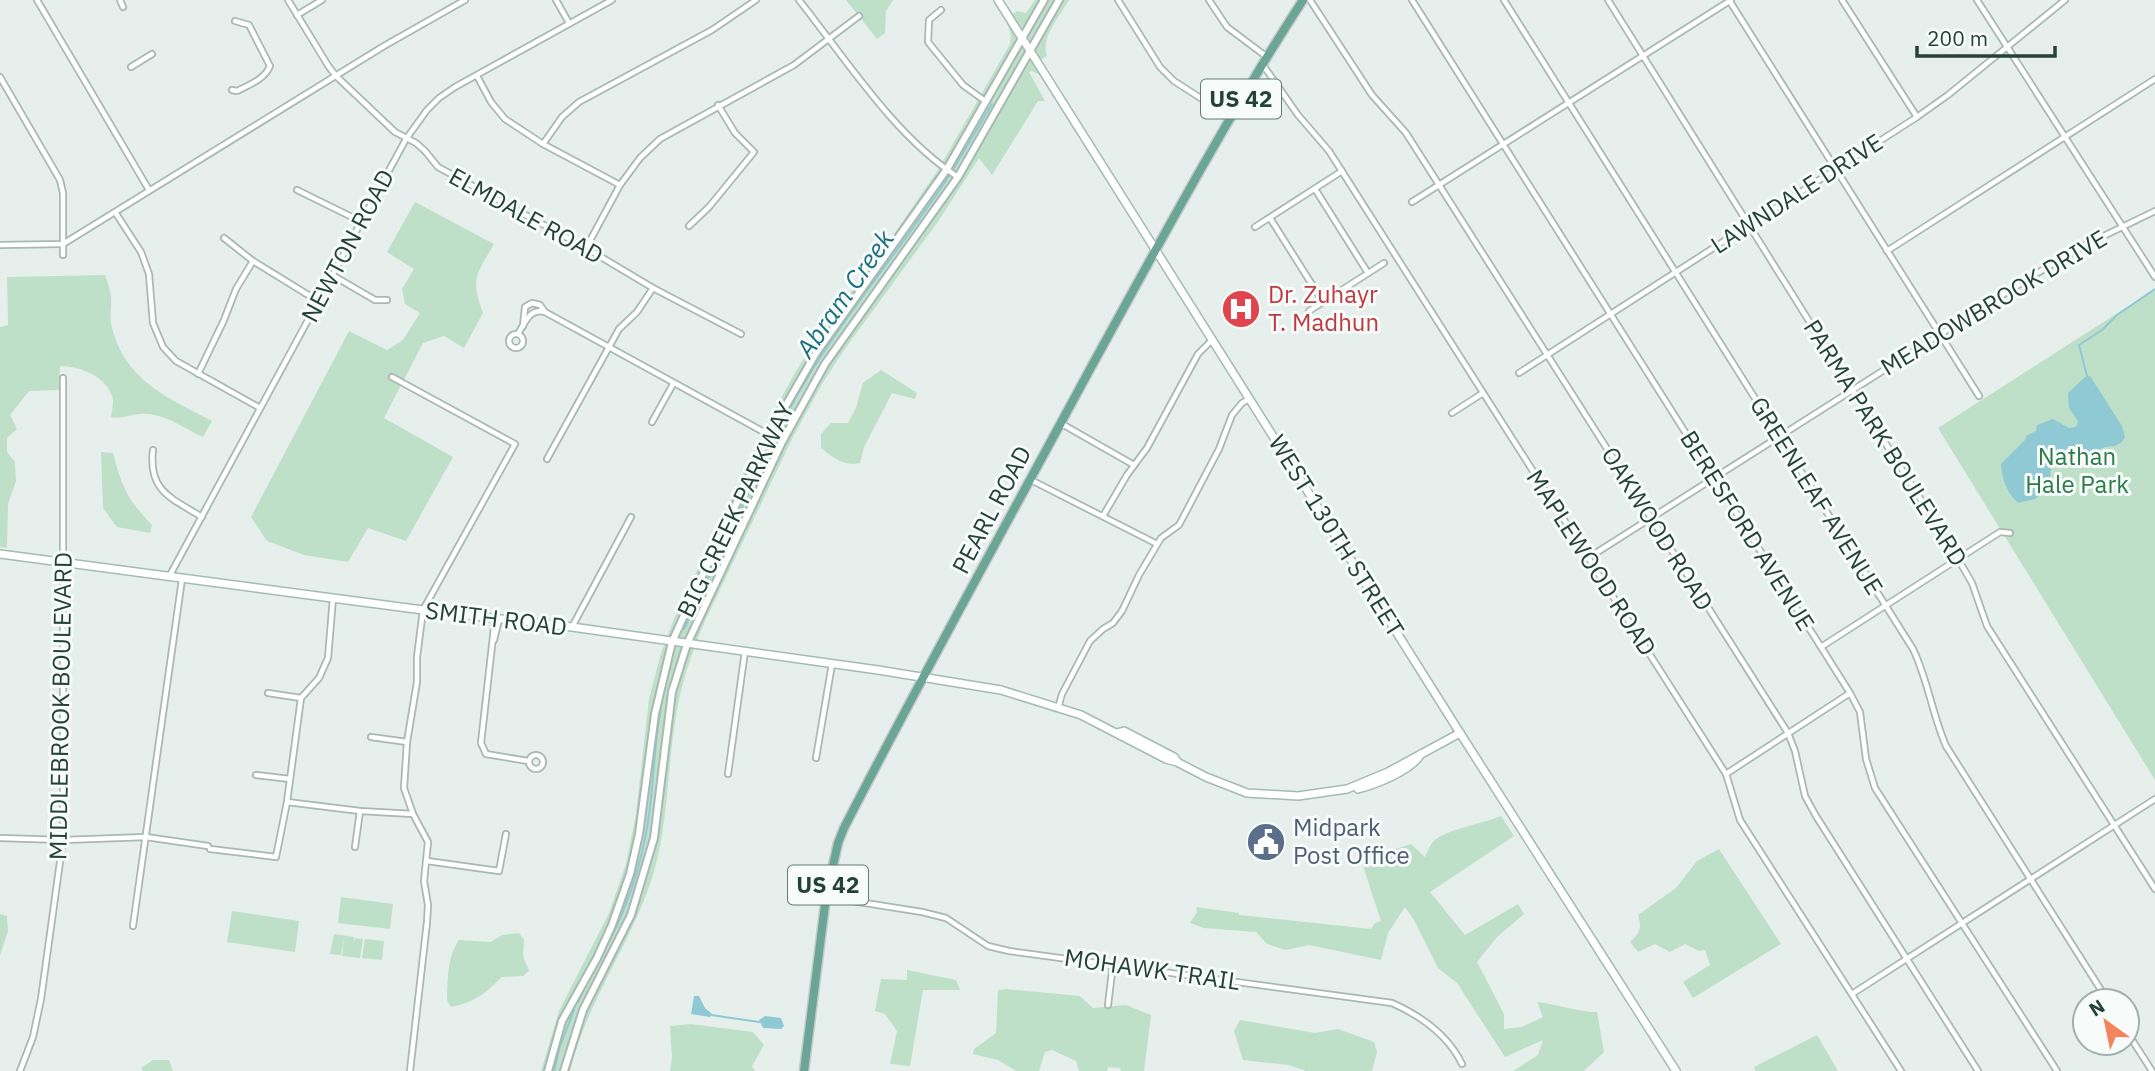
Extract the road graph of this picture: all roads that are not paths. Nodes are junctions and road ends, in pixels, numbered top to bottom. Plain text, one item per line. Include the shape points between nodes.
1 (37, 0) edge
2 (120, 0) edge
3 (288, 0) edge
4 (322, 0) edge
5 (465, 0) edge
6 (556, 0) edge
7 (612, 0) edge
8 (756, 0) edge
9 (799, 0) edge
10 (998, 0) edge
11 (1044, 0) edge
12 (1059, 0) edge
13 (1118, 0) edge
14 (1209, 0) edge
15 (1303, 0) edge
16 (1310, 0) edge
17 (1412, 0) edge
18 (1504, 0) edge
19 (1608, 0) edge
20 (1730, 0) edge
21 (1842, 0) edge
22 (1977, 0) edge
23 (2065, 0) edge
24 (123, 7) dead end
25 (941, 10) dead end
26 (297, 15) junction
27 (859, 16) dead end
28 (235, 21) dead end
29 (569, 23) junction
30 (1021, 37) junction
31 (830, 39) junction
32 (2007, 47) junction
33 (1030, 52) junction
34 (152, 54) dead end
35 (1643, 56) junction
36 (1265, 61) junction
37 (131, 67) dead end
38 (336, 75) junction
39 (477, 76) junction
40 (0, 77) edge
41 (2155, 79) edge
42 (232, 90) dead end
43 (985, 101) junction
44 (1567, 103) junction
45 (718, 105) junction
46 (1230, 117) junction
47 (1917, 117) junction
48 (2066, 137) junction
49 (406, 139) junction
50 (1503, 143) junction
51 (543, 144) junction
52 (947, 169) junction
53 (1836, 170) junction
54 (1342, 172) junction
55 (958, 177) junction
56 (1439, 185) junction
57 (620, 186) junction
58 (1315, 189) junction
59 (149, 190) junction
60 (297, 190) dead end
61 (1412, 202) dead end
62 (2155, 211) edge
63 (115, 212) junction
64 (1270, 218) junction
65 (360, 221) junction
66 (689, 226) dead end
67 (1749, 226) junction
68 (2123, 226) junction
69 (1255, 227) dead end
70 (224, 238) dead end
71 (63, 244) junction
72 (0, 245) edge
73 (586, 248) junction
74 (1155, 250) junction
75 (1887, 251) junction
76 (63, 255) dead end
77 (253, 261) junction
78 (1384, 263) dead end
79 (1368, 273) junction
80 (1675, 274) junction
81 (332, 275) junction
82 (2155, 277) edge
83 (653, 288) junction
84 (387, 300) dead end
85 (318, 301) junction
86 (1322, 302) junction
87 (1309, 311) dead end
88 (545, 312) junction
89 (1611, 314) junction
90 (523, 326) junction
91 (518, 334) dead end
92 (741, 334) dead end
93 (1940, 335) junction
94 (1212, 340) junction
95 (609, 347) junction
96 (1548, 355) junction
97 (1519, 373) dead end
98 (198, 374) junction
99 (392, 377) dead end
100 (63, 378) dead end
101 (673, 384) junction
102 (1853, 390) junction
103 (1483, 393) junction
104 (1979, 396) dead end
105 (1249, 399) junction
106 (260, 408) junction
107 (1452, 413) dead end
108 (652, 422) dead end
109 (1061, 423) junction
110 (769, 435) junction
111 (1779, 438) junction
112 (782, 442) junction
113 (153, 450) dead end
114 (547, 459) dead end
115 (1134, 466) junction
116 (1714, 479) junction
117 (1030, 480) junction
118 (202, 516) junction
119 (1103, 516) junction
120 (631, 517) dead end
121 (1651, 520) junction
122 (2010, 533) dead end
123 (1157, 544) junction
124 (0, 554) edge
125 (1588, 558) junction
126 (1958, 559) junction
127 (63, 562) junction
128 (170, 575) junction
129 (182, 578) junction
130 (333, 598) junction
131 (1885, 607) junction
132 (423, 610) junction
133 (497, 619) junction
134 (572, 627) junction
135 (672, 642) junction
136 (687, 644) junction
137 (1821, 647) junction
138 (745, 652) junction
139 (832, 664) junction
140 (925, 677) junction
141 (268, 693) dead end
142 (1850, 693) junction
143 (301, 698) junction
144 (1058, 709) junction
145 (1460, 733) junction
146 (1788, 733) junction
147 (371, 737) dead end
148 (407, 742) junction
149 (816, 758) dead end
150 (528, 761) dead end
151 (728, 774) dead end
152 (1726, 774) junction
153 (256, 775) dead end
154 (290, 779) junction
155 (2155, 799) edge
156 (287, 802) junction
157 (360, 811) junction
158 (413, 814) junction
159 (2115, 824) junction
160 (506, 834) dead end
161 (146, 837) junction
162 (0, 838) edge
163 (63, 840) junction
164 (355, 848) dead end
165 (427, 861) junction
166 (2031, 879) junction
167 (2155, 889) edge
168 (826, 897) junction
169 (1962, 923) junction
170 (133, 926) dead end
171 (1907, 960) junction
172 (1113, 964) junction
173 (2099, 987) edge
174 (1852, 994) junction
175 (569, 1004) junction
176 (1108, 1005) dead end
177 (582, 1011) junction
178 (2141, 1054) edge
179 (1462, 1064) dead end
180 (20, 1071) edge
181 (410, 1071) edge
182 (548, 1071) edge
183 (564, 1071) edge
184 (804, 1071) edge
185 (1676, 1071) edge
186 (1901, 1071) edge
187 (1978, 1071) edge
188 (2057, 1071) edge
189 (2152, 1071) edge

1 - 59 street
2 - 24 street
3 - 26 street, ELMDALE ROAD
4 - 26 street
5 - 38 street
6 - 29 street
7 - 29 street, NEWTON ROAD
8 - 51 street via 712,30 579,102
9 - 31 street
10 - 30 main road, WEST 130TH STREET
11 - 30 street, BIG CREEK PARKWAY
12 - 33 street, BIG CREEK PARKWAY
13 - 46 street via 1160,67
14 - 36 street, MAPLEWOOD ROAD via 1227,27
15 - 36 main road, PEARL ROAD / US 42
16 - 56 street, OAKWOOD ROAD
17 - 50 street, BERESFORD AVENUE
18 - 44 street, GREENLEAF AVENUE
19 - 35 street, PARMA PARK BOULEVARD
20 - 35 street
20 - 53 street
21 - 47 street
22 - 32 street
23 - 32 street, LAWNDALE DRIVE
25 - 43 street via 929,20 928,42 963,85
26 - 38 street, ELMDALE ROAD
27 - 31 street
28 - 42 street via 249,25 270,66 258,80
29 - 39 street, NEWTON ROAD
30 - 33 main road, WEST 130TH STREET
30 - 43 street, BIG CREEK PARKWAY
31 - 45 street via 794,65
31 - 52 street via 912,139
32 - 47 street, LAWNDALE DRIVE
32 - 48 street
33 - 55 street, BIG CREEK PARKWAY
33 - 74 main road, WEST 130TH STREET
34 - 37 street
35 - 44 street
35 - 67 street, PARMA PARK BOULEVARD
36 - 46 main road, PEARL ROAD / US 42
36 - 54 street, MAPLEWOOD ROAD via 1298,116
38 - 49 street, ELMDALE ROAD
38 - 59 street
39 - 49 street, NEWTON ROAD via 439,98
39 - 51 street via 505,119
40 - 71 street via 60,180
41 - 48 street
43 - 52 street, BIG CREEK PARKWAY
44 - 50 street
44 - 80 street, GREENLEAF AVENUE
45 - 57 street via 660,139
45 - 66 street via 735,133 754,152
46 - 74 main road, PEARL ROAD / US 42
47 - 53 street, LAWNDALE DRIVE
48 - 68 street
48 - 75 street
49 - 65 street, NEWTON ROAD
49 - 73 street, ELMDALE ROAD via 449,174
50 - 56 street
50 - 89 street, BERESFORD AVENUE
51 - 57 street
52 - 55 street
52 - 110 street, BIG CREEK PARKWAY via 816,353
53 - 67 street, LAWNDALE DRIVE
53 - 75 street
54 - 58 street
54 - 103 street, MAPLEWOOD ROAD
55 - 112 street, BIG CREEK PARKWAY via 825,364
56 - 61 street
56 - 96 street, OAKWOOD ROAD
57 - 73 street
58 - 64 street
58 - 79 street
59 - 63 street
60 - 65 street
62 - 68 street, MEADOWBROOK DRIVE
63 - 71 street
63 - 98 street via 141,252 149,274 153,323 163,346 176,361
64 - 69 street
64 - 86 street
65 - 81 street, NEWTON ROAD
67 - 80 street, LAWNDALE DRIVE
67 - 102 street, PARMA PARK BOULEVARD
68 - 82 street
68 - 93 street, MEADOWBROOK DRIVE via 2040,271
70 - 77 street
71 - 72 street
71 - 76 street
73 - 83 street, ELMDALE ROAD
74 - 94 main road, WEST 130TH STREET
74 - 109 main road, PEARL ROAD / US 42
75 - 93 street
77 - 85 street
77 - 98 street
78 - 79 street
79 - 86 street
80 - 89 street, LAWNDALE DRIVE
80 - 111 street, GREENLEAF AVENUE
81 - 84 street via 375,300
81 - 85 street, NEWTON ROAD
83 - 92 street, ELMDALE ROAD
83 - 95 street
85 - 106 street, NEWTON ROAD
86 - 87 street
88 - 90 street via 528,316
88 - 90 street via 540,305 525,307
88 - 95 street
89 - 96 street, LAWNDALE DRIVE
89 - 116 street, BERESFORD AVENUE
90 - 91 street
93 - 102 street, MEADOWBROOK DRIVE
93 - 104 street
94 - 105 main road, WEST 130TH STREET
94 - 115 street via 1198,354
95 - 101 street
95 - 114 street
96 - 97 street, LAWNDALE DRIVE
96 - 121 street, OAKWOOD ROAD
98 - 106 street
99 - 132 street via 515,444
100 - 127 street, MIDDLEBROOK BOULEVARD
101 - 108 street
101 - 110 street
102 - 111 street, MEADOWBROOK DRIVE
102 - 126 street, PARMA PARK BOULEVARD
103 - 107 street
103 - 125 street, MAPLEWOOD ROAD
105 - 123 street via 1232,415 1179,525
105 - 145 main road, WEST 130TH STREET
106 - 118 street, NEWTON ROAD
109 - 115 street
109 - 117 main road, PEARL ROAD / US 42
110 - 112 street
110 - 135 street, BIG CREEK PARKWAY
111 - 116 street, MEADOWBROOK DRIVE
111 - 131 street, GREENLEAF AVENUE
112 - 136 street, BIG CREEK PARKWAY
113 - 118 street via 151,466 163,494
115 - 119 street
116 - 121 street, MEADOWBROOK DRIVE
116 - 137 street, BERESFORD AVENUE
117 - 119 street
117 - 140 main road, PEARL ROAD / US 42
118 - 128 street, NEWTON ROAD
119 - 123 street
120 - 134 street
121 - 125 street, MEADOWBROOK DRIVE
121 - 146 street, OAKWOOD ROAD
122 - 126 street via 2000,532
123 - 144 street via 1122,612 1090,641
124 - 127 main road, SMITH ROAD
125 - 152 street, MAPLEWOOD ROAD
126 - 131 street
126 - 159 street, PARMA PARK BOULEVARD via 1987,626
127 - 128 main road, SMITH ROAD
127 - 163 street, MIDDLEBROOK BOULEVARD
128 - 129 main road, SMITH ROAD
129 - 130 main road, SMITH ROAD
129 - 161 street
130 - 132 main road, SMITH ROAD
130 - 143 street via 328,658 319,678
131 - 137 street
131 - 166 street, GREENLEAF AVENUE via 1924,672 1946,746
132 - 133 main road, SMITH ROAD
132 - 148 street
133 - 134 main road, SMITH ROAD
133 - 150 street via 481,744 486,754
134 - 135 main road, SMITH ROAD
135 - 136 main road, SMITH ROAD
135 - 175 street, BIG CREEK PARKWAY via 655,714 630,874 597,958
136 - 138 main road, SMITH ROAD
136 - 177 street, BIG CREEK PARKWAY via 667,722 654,838 631,915
137 - 142 street, BERESFORD AVENUE
138 - 139 main road, SMITH ROAD
138 - 151 street
139 - 140 main road, SMITH ROAD
139 - 149 street
140 - 144 main road, SMITH ROAD
140 - 168 main road, PEARL ROAD / US 42 via 844,828
141 - 143 street
142 - 146 street
142 - 169 street, BERESFORD AVENUE via 1860,712 1875,788
143 - 154 street
144 - 145 main road, SMITH ROAD via 1081,715 1166,760 1247,793 1285,797 1347,789
145 - 185 main road, WEST 130TH STREET
146 - 152 street
146 - 171 street, OAKWOOD ROAD via 1805,796
147 - 148 street
148 - 158 street via 404,788
152 - 174 street, MAPLEWOOD ROAD via 1740,820
153 - 154 street
154 - 156 street
155 - 159 street
156 - 157 street
156 - 161 street via 276,857
157 - 158 street
157 - 164 street
158 - 165 street via 428,842
159 - 166 street
159 - 167 street, PARMA PARK BOULEVARD
160 - 165 street via 499,871
161 - 163 street
161 - 170 street
162 - 163 street
163 - 180 street, MIDDLEBROOK BOULEVARD via 41,999
165 - 181 street via 427,922
166 - 169 street
166 - 173 street, GREENLEAF AVENUE
168 - 172 street, MOHAWK TRAIL via 946,918 988,946 1009,951
168 - 184 main road, PEARL ROAD / US 42
169 - 171 street
169 - 188 street, BERESFORD AVENUE
171 - 174 street
171 - 187 street, OAKWOOD ROAD
172 - 176 street
172 - 179 street, MOHAWK TRAIL via 1392,1003 1426,1021
174 - 186 street, MAPLEWOOD ROAD
175 - 177 street
175 - 182 street, BIG CREEK PARKWAY
177 - 183 street, BIG CREEK PARKWAY
178 - 189 street

